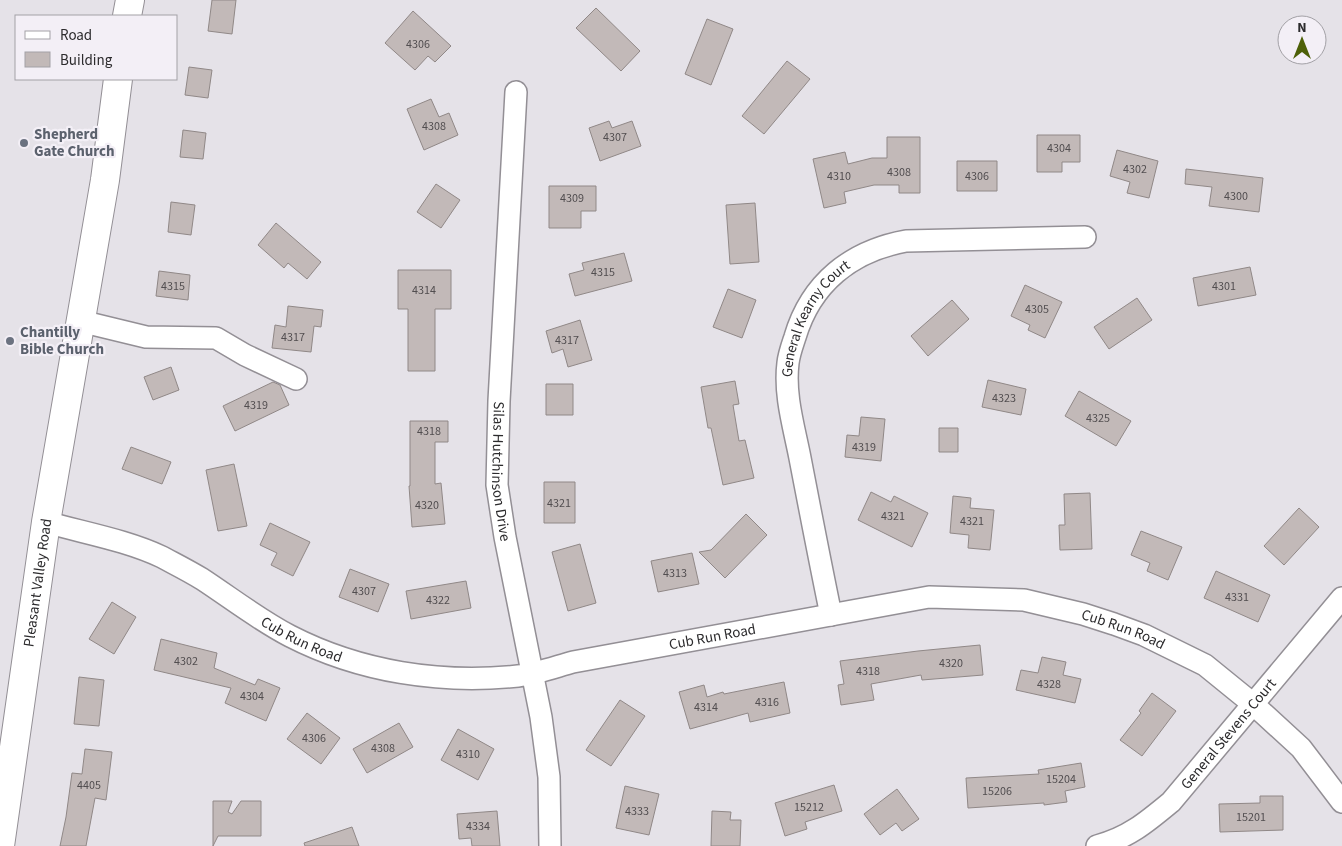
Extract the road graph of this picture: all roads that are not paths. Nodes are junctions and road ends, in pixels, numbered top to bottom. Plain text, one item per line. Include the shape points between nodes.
1 (130, 0) edge
2 (127, 15) edge
3 (118, 80) edge
4 (516, 92) dead end
5 (1085, 237) dead end
6 (80, 321) junction
7 (296, 379) dead end
8 (46, 522) junction
9 (1342, 598) edge
10 (831, 615) junction
11 (532, 673) junction
12 (1253, 704) junction
13 (1342, 802) edge
14 (0, 846) edge
15 (550, 846) edge
16 (1097, 846) edge

1 - 2 main road
3 - 6 main road, Pleasant Valley Road via 105,180
4 - 11 street, Silas Hutchinson Drive via 497,485
5 - 10 street, General Kearny Court via 892,244 840,268 809,304 790,353 787,385
6 - 7 street via 146,337 216,338
6 - 8 main road, Pleasant Valley Road
8 - 11 street, Cub Run Road via 140,548 160,557 200,578 284,633 331,655 422,676 464,678
8 - 14 main road, Pleasant Valley Road
9 - 12 street, General Stevens Court
10 - 11 street, Cub Run Road via 573,662
10 - 12 street, Cub Run Road via 929,597 1024,600 1083,614 1144,635 1205,665
11 - 15 street, Silas Hutchinson Drive via 549,777
12 - 13 street, Cub Run Road via 1301,748
12 - 16 street, General Stevens Court via 1171,802 1140,828

